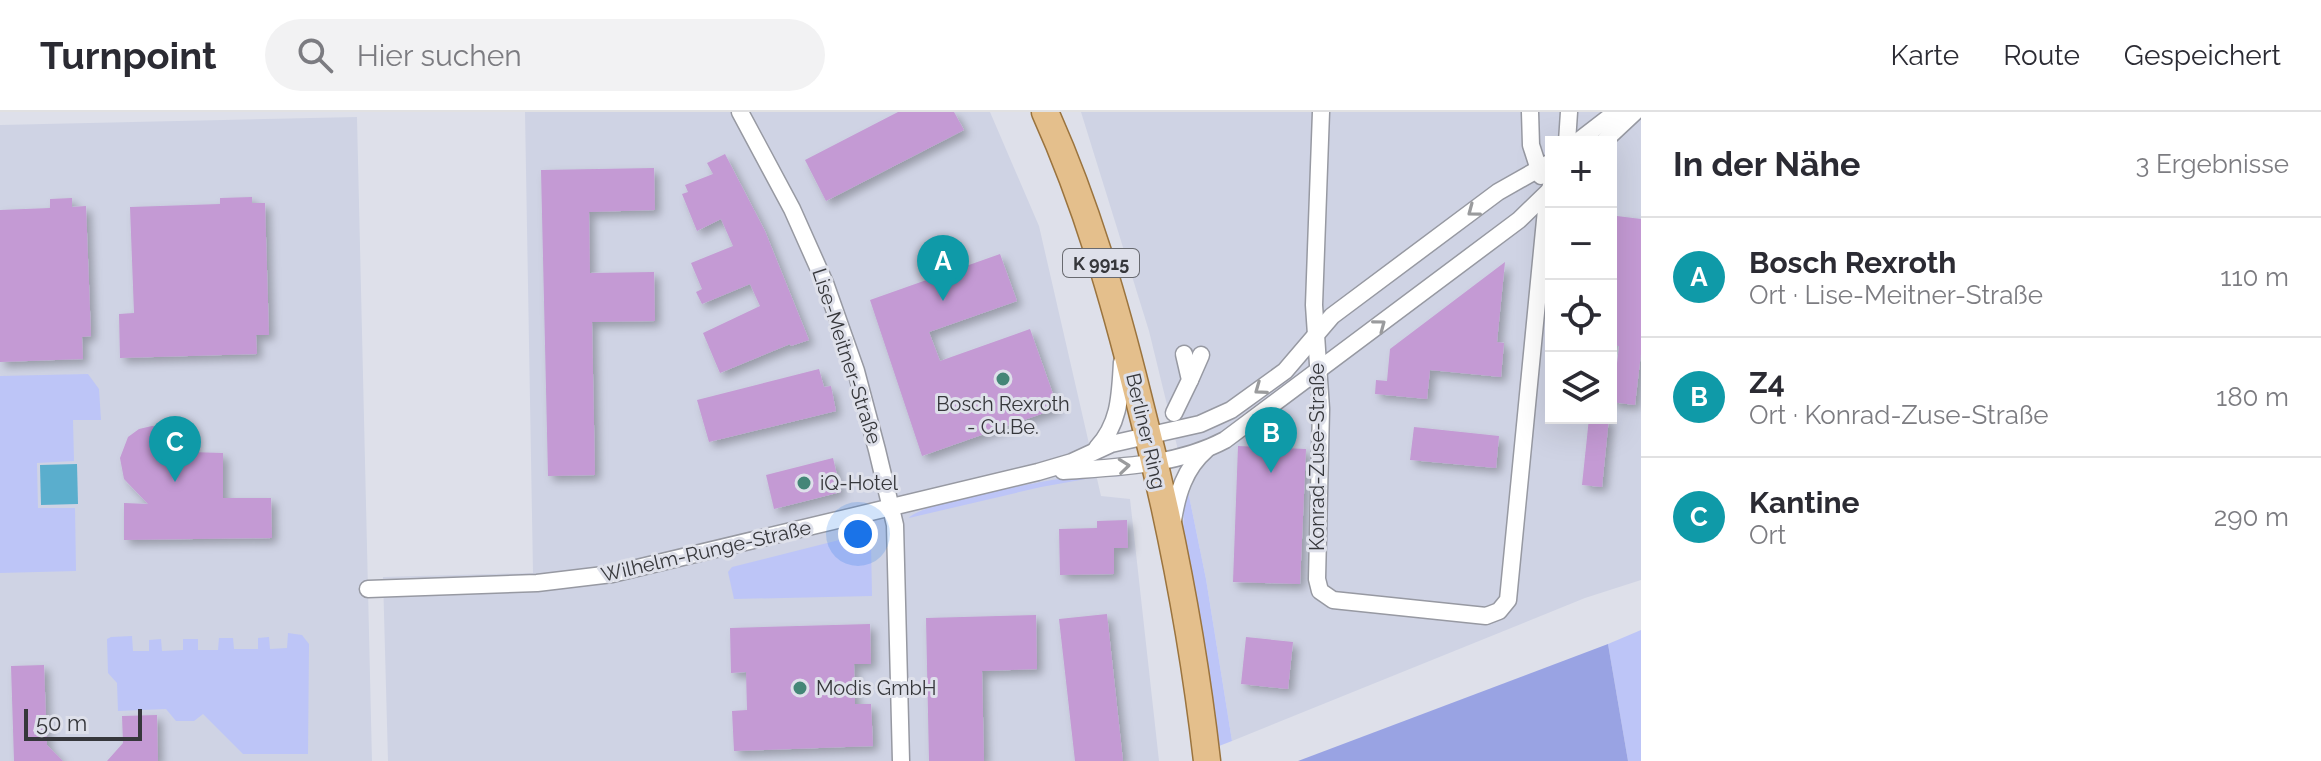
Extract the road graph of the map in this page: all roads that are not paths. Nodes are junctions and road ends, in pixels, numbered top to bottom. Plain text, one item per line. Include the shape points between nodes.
1 (740, 112) edge
2 (1045, 112) edge
3 (1321, 112) edge
4 (1530, 112) edge
5 (1569, 112) edge
6 (1616, 112) edge
7 (1635, 112) edge
8 (1567, 136) edge
9 (1585, 136) edge
10 (1609, 136) edge
11 (1545, 166) edge
12 (1545, 194) edge
13 (1548, 208) edge
14 (1315, 334) junction
15 (1124, 340) junction
16 (1193, 354) dead end
17 (1318, 371) junction
18 (1174, 413) dead end
19 (1207, 449) junction
20 (1152, 450) junction
21 (1091, 454) junction
22 (1038, 472) junction
23 (892, 508) junction
24 (1171, 544) junction
25 (368, 589) dead end
26 (901, 761) edge
27 (1207, 761) edge

1 - 23 street, Lise-Meitner-Straße via 792,209 832,302
2 - 15 main road, Berliner Ring / K 9915 via 1091,232
3 - 14 street, Konrad-Zuse-Straße
4 - 11 street via 1531,145
5 - 8 street
6 - 9 street
7 - 10 street
11 -> 14 street via 1486,201
17 -> 12 street via 1519,220
13 - 17 street, Konrad-Zuse-Straße via 1510,589 1503,608 1486,616 1345,603 1324,595 1317,579
14 - 17 street, Konrad-Zuse-Straße
14 -> 20 street via 1285,371 1231,410
15 - 20 main road, Berliner Ring / K 9915
15 - 21 street via 1117,418
16 - 18 street via 1190,380
17 - 19 street
19 - 20 street
19 - 24 street via 1182,484
20 - 21 street, Wilhelm-Runge-Straße via 1111,444
22 -> 20 street, Wilhelm-Runge-Straße
20 - 24 main road, Berliner Ring / K 9915
21 - 22 street, Wilhelm-Runge-Straße
22 - 23 street, Wilhelm-Runge-Straße
23 - 25 street, Wilhelm-Runge-Straße via 603,575 537,583
23 - 26 street, Lise-Meitner-Straße
24 - 27 main road, Berliner Ring / K 9915

